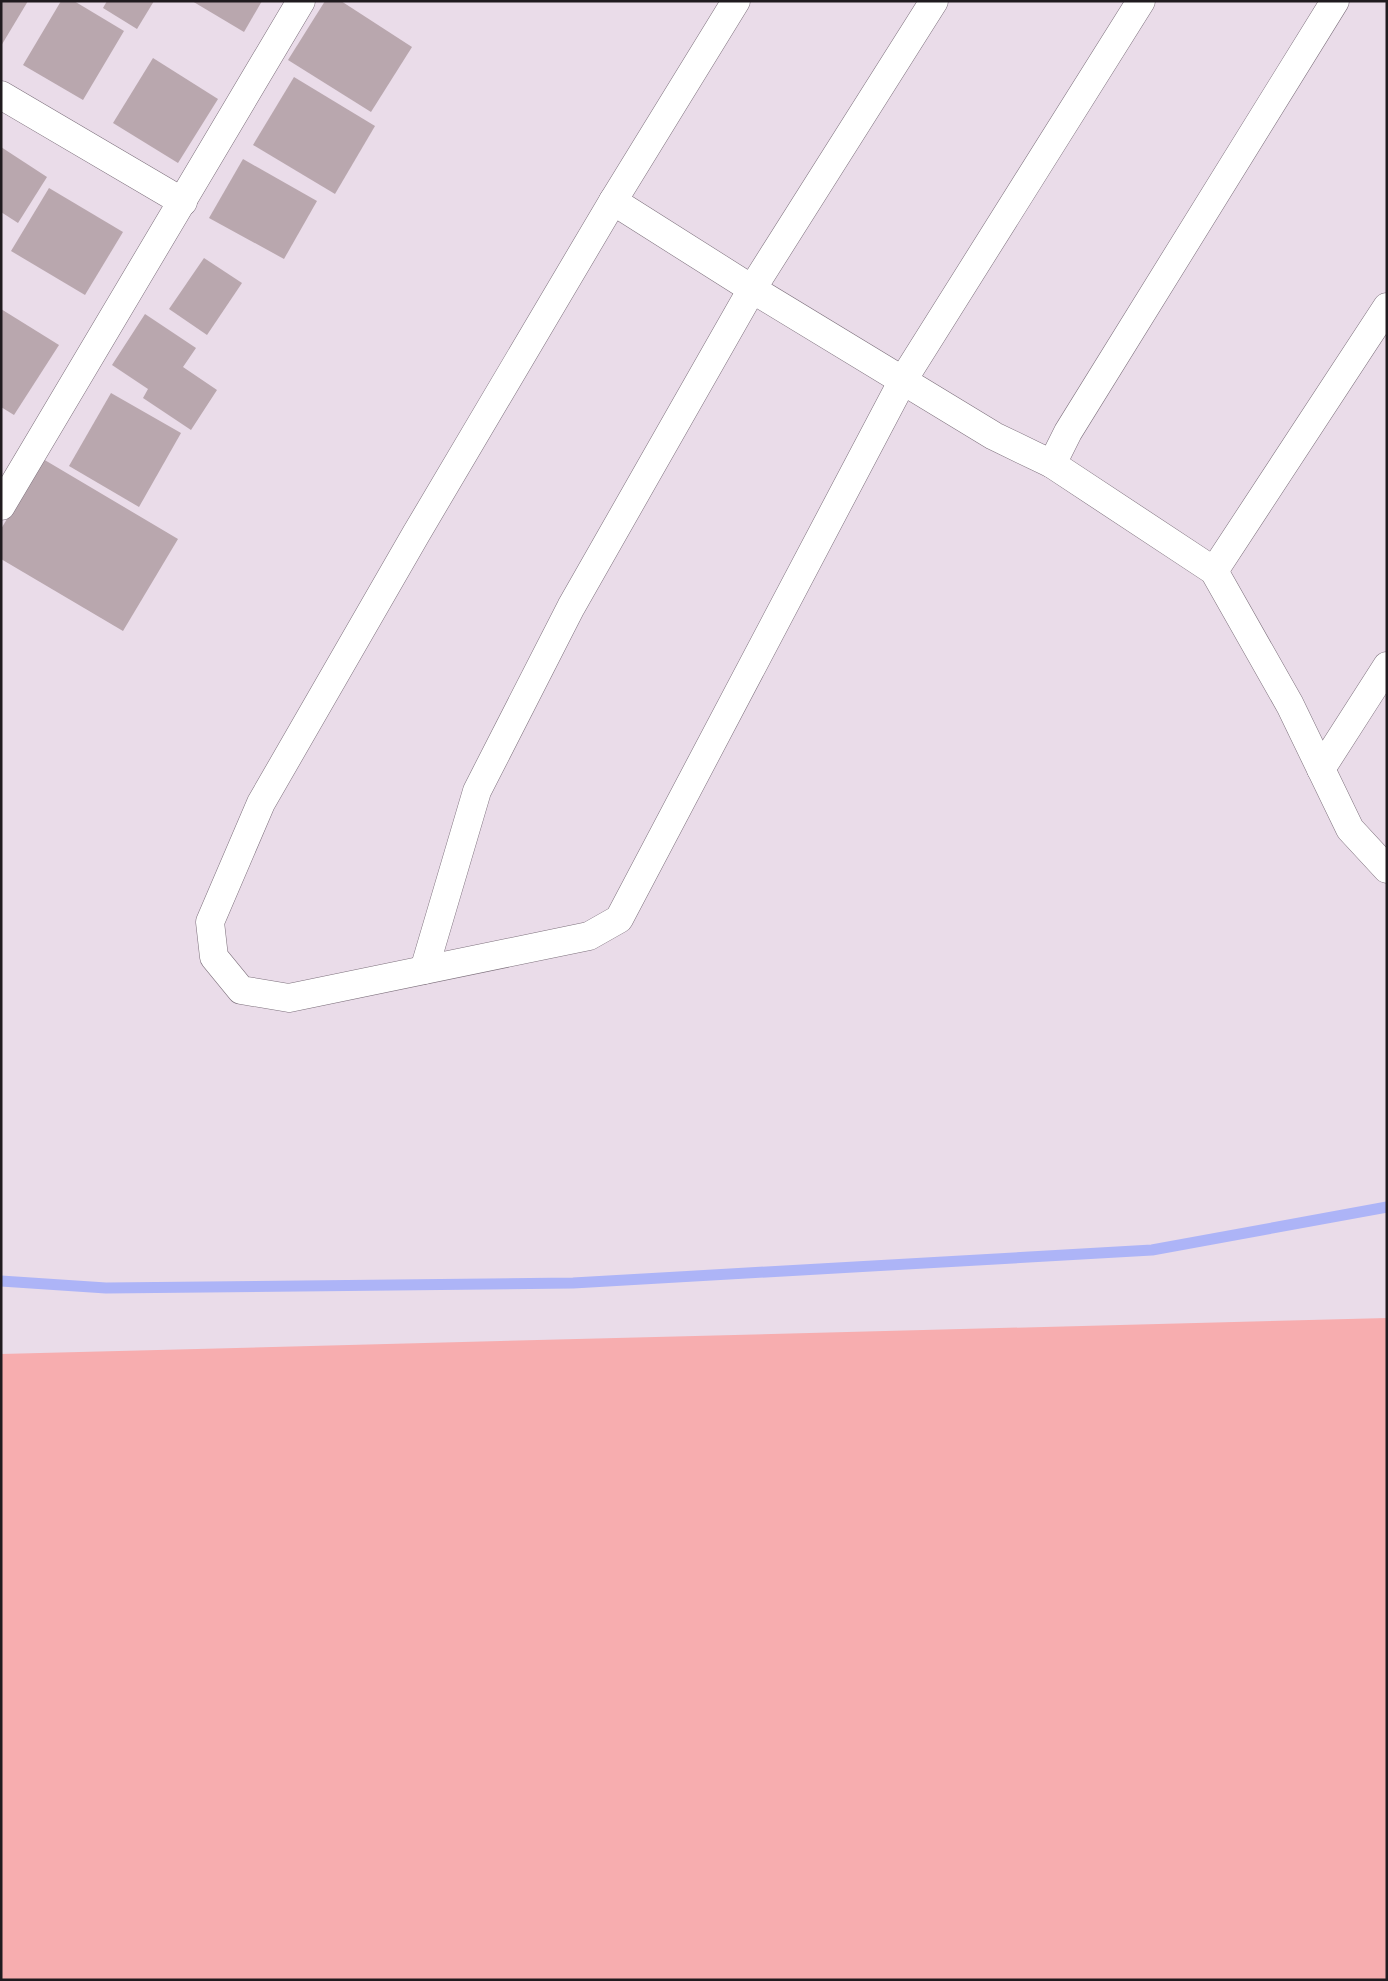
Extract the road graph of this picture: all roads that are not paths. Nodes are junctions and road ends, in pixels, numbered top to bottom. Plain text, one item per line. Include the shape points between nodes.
1 (301, 1) edge
2 (736, 1) edge
3 (934, 1) edge
4 (1141, 1) edge
5 (1335, 1) edge
6 (1, 95) edge
7 (613, 201) junction
8 (183, 202) junction
9 (752, 289) junction
10 (1387, 307) edge
11 (903, 380) junction
12 (1052, 464) junction
13 (1, 506) edge
14 (1214, 571) junction
15 (1387, 666) edge
16 (1321, 769) junction
17 (1387, 869) edge
18 (424, 970) junction

1 - 8 street
2 - 7 street
3 - 9 street
4 - 11 street
5 - 12 street via 1068,432
6 - 8 street
7 - 9 street
7 - 18 street via 261,803 210,922 214,957 241,990 289,998
8 - 13 street
9 - 11 street
9 - 18 street via 571,606 477,791
10 - 14 street
11 - 12 street via 994,436
11 - 18 street via 618,919 589,936
12 - 14 street
14 - 16 street via 1290,705
15 - 16 street
16 - 17 street via 1350,829

